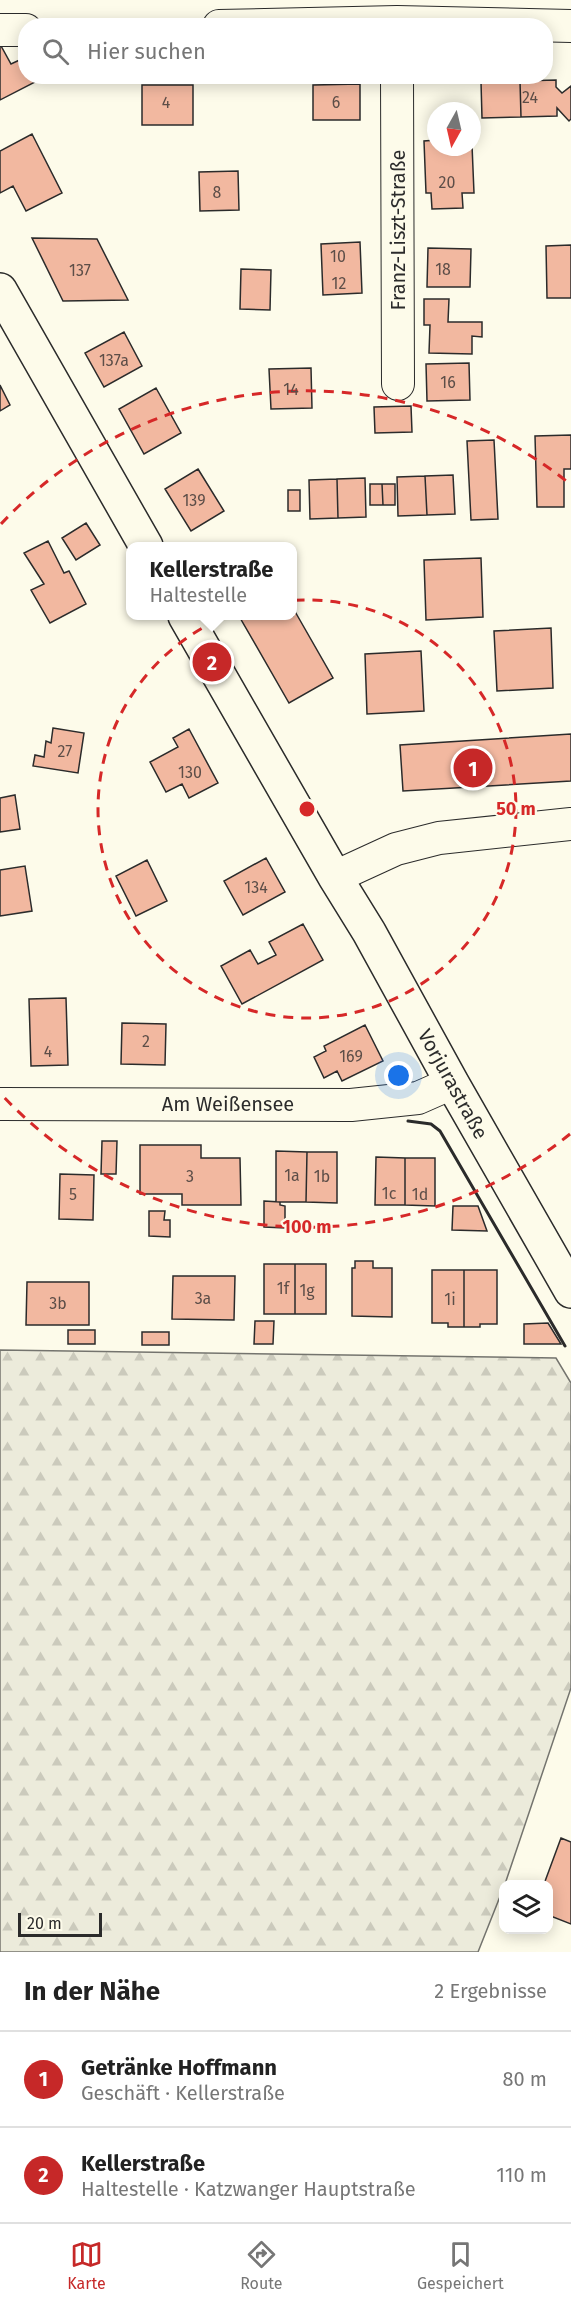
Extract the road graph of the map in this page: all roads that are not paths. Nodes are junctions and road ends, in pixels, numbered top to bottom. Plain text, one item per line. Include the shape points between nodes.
1 (266, 12) edge
2 (246, 18) edge
3 (332, 18) edge
4 (553, 26) edge
5 (571, 26) edge
6 (0, 30) edge
7 (18, 30) edge
8 (397, 84) edge
9 (0, 290) edge
10 (398, 384) dead end
11 (144, 542) edge
12 (188, 620) edge
13 (571, 824) edge
14 (335, 877) junction
15 (452, 1083) junction
16 (0, 1104) edge
17 (571, 1291) edge

1 - 2 street
1 - 3 street
4 - 5 street
6 - 7 street
8 - 10 street, Franz-Liszt-Straße
9 - 11 main road
12 - 14 main road, Vorjurastraße
13 - 14 street via 439,838 396,849
14 - 15 main road, Vorjurastraße
15 - 16 street, Am Weißensee via 418,1098 351,1105
15 - 17 main road, Vorjurastraße

